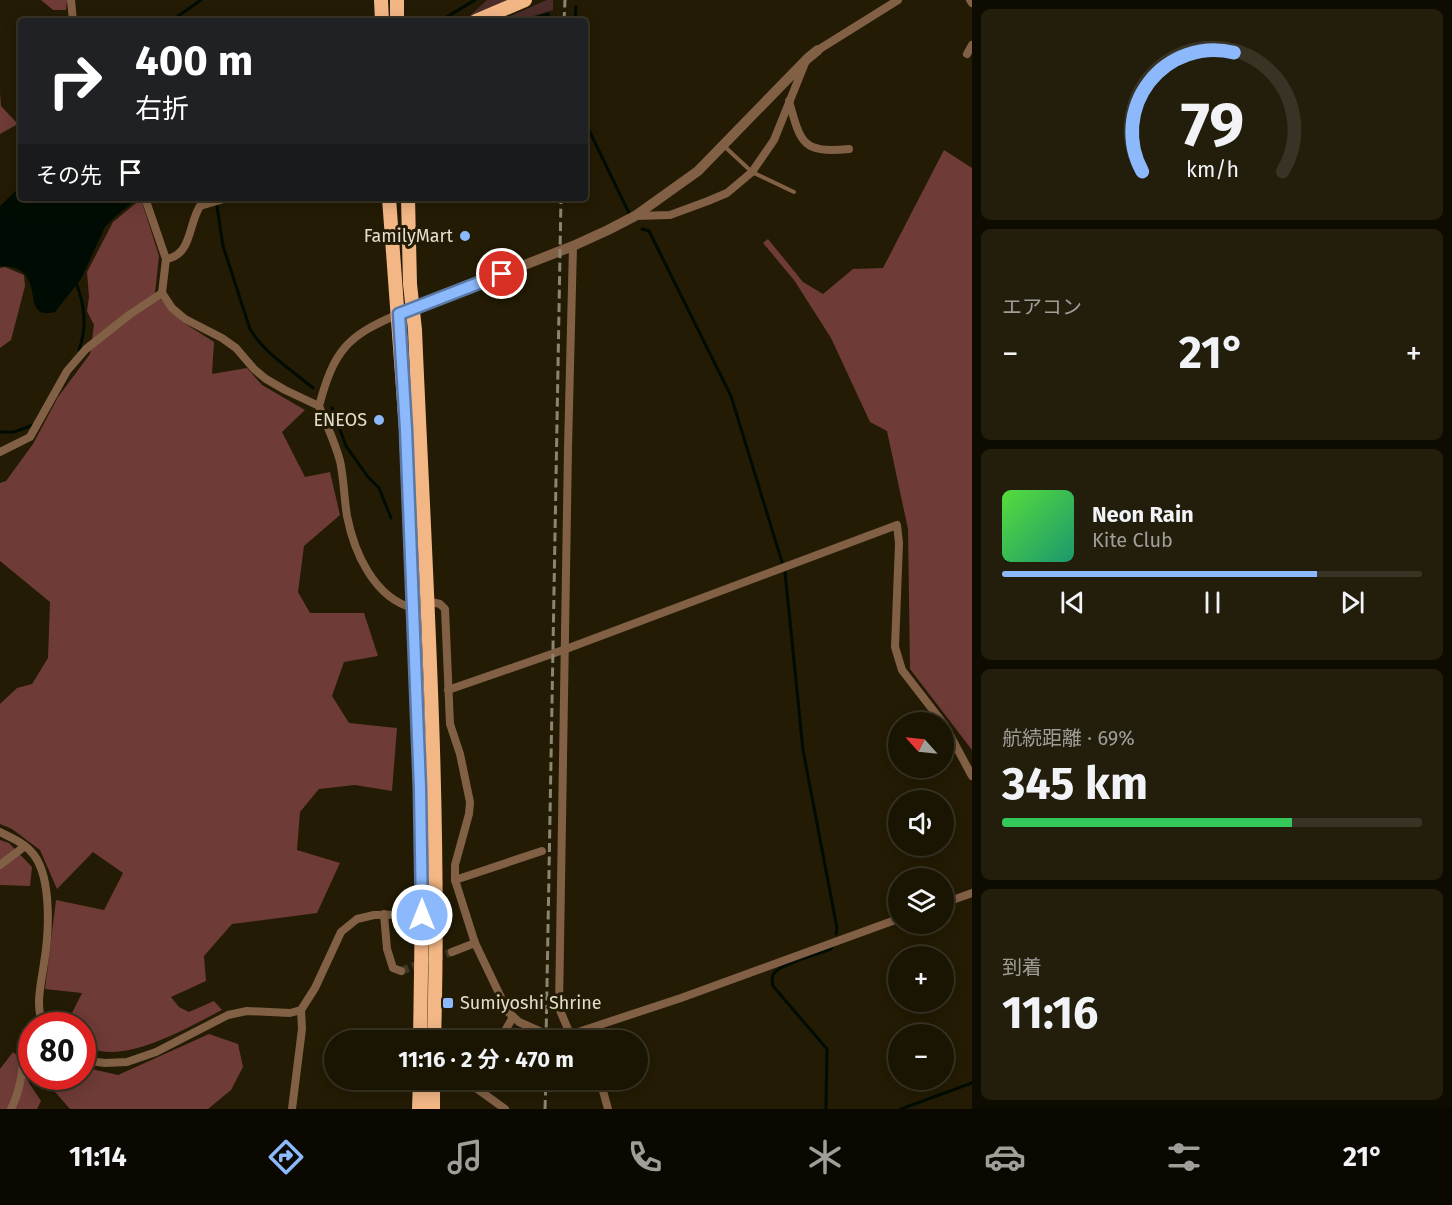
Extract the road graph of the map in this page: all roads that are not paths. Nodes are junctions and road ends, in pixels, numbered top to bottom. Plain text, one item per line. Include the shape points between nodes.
1 (71, 0) edge
2 (381, 0) edge
3 (397, 0) edge
4 (525, 0) edge
5 (898, 0) edge
6 (74, 18) edge
7 (382, 18) edge
8 (398, 18) edge
9 (483, 18) edge
10 (972, 45) edge
11 (818, 50) joint
12 (968, 54) dead end
13 (808, 57) junction
14 (789, 101) junction
15 (723, 145) junction
16 (849, 149) dead end
17 (752, 172) junction
18 (794, 192) dead end
19 (146, 201) edge
20 (217, 201) edge
21 (389, 201) edge
22 (408, 201) edge
23 (634, 216) junction
24 (573, 246) junction
25 (166, 259) junction
26 (162, 293) junction
27 (412, 308) junction
28 (399, 314) junction
29 (319, 405) junction
30 (0, 452) edge
31 (427, 601) junction
32 (413, 608) junction
33 (566, 649) junction
34 (448, 690) junction
35 (934, 712) edge
36 (954, 744) edge
37 (972, 776) edge
38 (0, 832) edge
39 (26, 846) junction
40 (542, 850) dead end
41 (0, 865) edge
42 (455, 880) junction
43 (972, 893) edge
44 (954, 899) edge
45 (384, 914) junction
46 (429, 914) junction
47 (888, 923) edge
48 (475, 944) junction
49 (452, 952) tunnel mouth
50 (401, 971) dead end
51 (301, 1010) junction
52 (39, 1012) edge
53 (513, 1017) junction
54 (421, 1030) edge
55 (434, 1030) edge
56 (505, 1030) edge
57 (536, 1030) edge
58 (568, 1030) edge
59 (593, 1030) edge
60 (96, 1062) edge
61 (18, 1090) edge
62 (420, 1090) edge
63 (433, 1090) edge
64 (481, 1090) edge
65 (603, 1090) edge
66 (11, 1109) edge
67 (292, 1109) edge
68 (419, 1109) edge
69 (433, 1109) edge
70 (505, 1109) edge
71 (608, 1109) edge

1 - 6 street
2 - 7 highway
3 - 8 highway
4 - 9 highway
5 - 11 street
10 - 12 street
11 - 13 street
13 - 14 street
13 - 15 street
14 - 16 street via 808,146 829,151
14 - 17 street via 774,140
15 - 17 lane
15 - 23 street via 698,171
17 - 18 lane
17 - 23 street via 727,193 708,201 670,215
19 - 25 street
20 - 25 street via 200,206 184,250 176,258
21 - 28 highway
22 - 27 highway
23 - 24 street
24 - 27 street
24 - 33 street
25 - 26 street
26 - 29 street via 185,319 236,348 266,379
26 - 30 street via 86,349 67,371 30,436
27 - 28 street
27 - 31 highway
28 - 29 street via 365,329 343,349 327,376
28 - 32 highway
29 - 32 street via 340,462 347,517 361,560 387,594
31 - 34 street via 445,609
31 - 46 highway via 434,788
32 - 46 highway
33 - 34 street
33 - 35 street via 897,525 895,647 902,670
33 - 58 street via 559,1008
34 - 42 street via 450,724 470,802
36 - 37 street
38 - 39 street
39 - 41 street
39 - 52 street via 35,856 48,899
40 - 42 street
42 - 48 street
43 - 44 street
45 - 46 street
45 - 50 street via 387,950 393,968
45 - 51 street via 363,917 345,927
46 - 54 highway
46 - 55 highway
47 - 59 street
48 - 49 street
48 - 53 street
51 - 60 street via 228,1015 156,1052 127,1062
51 - 67 street
53 - 56 street
53 - 57 street
61 - 66 street
62 - 68 highway
63 - 69 highway
64 - 70 street
65 - 71 street

